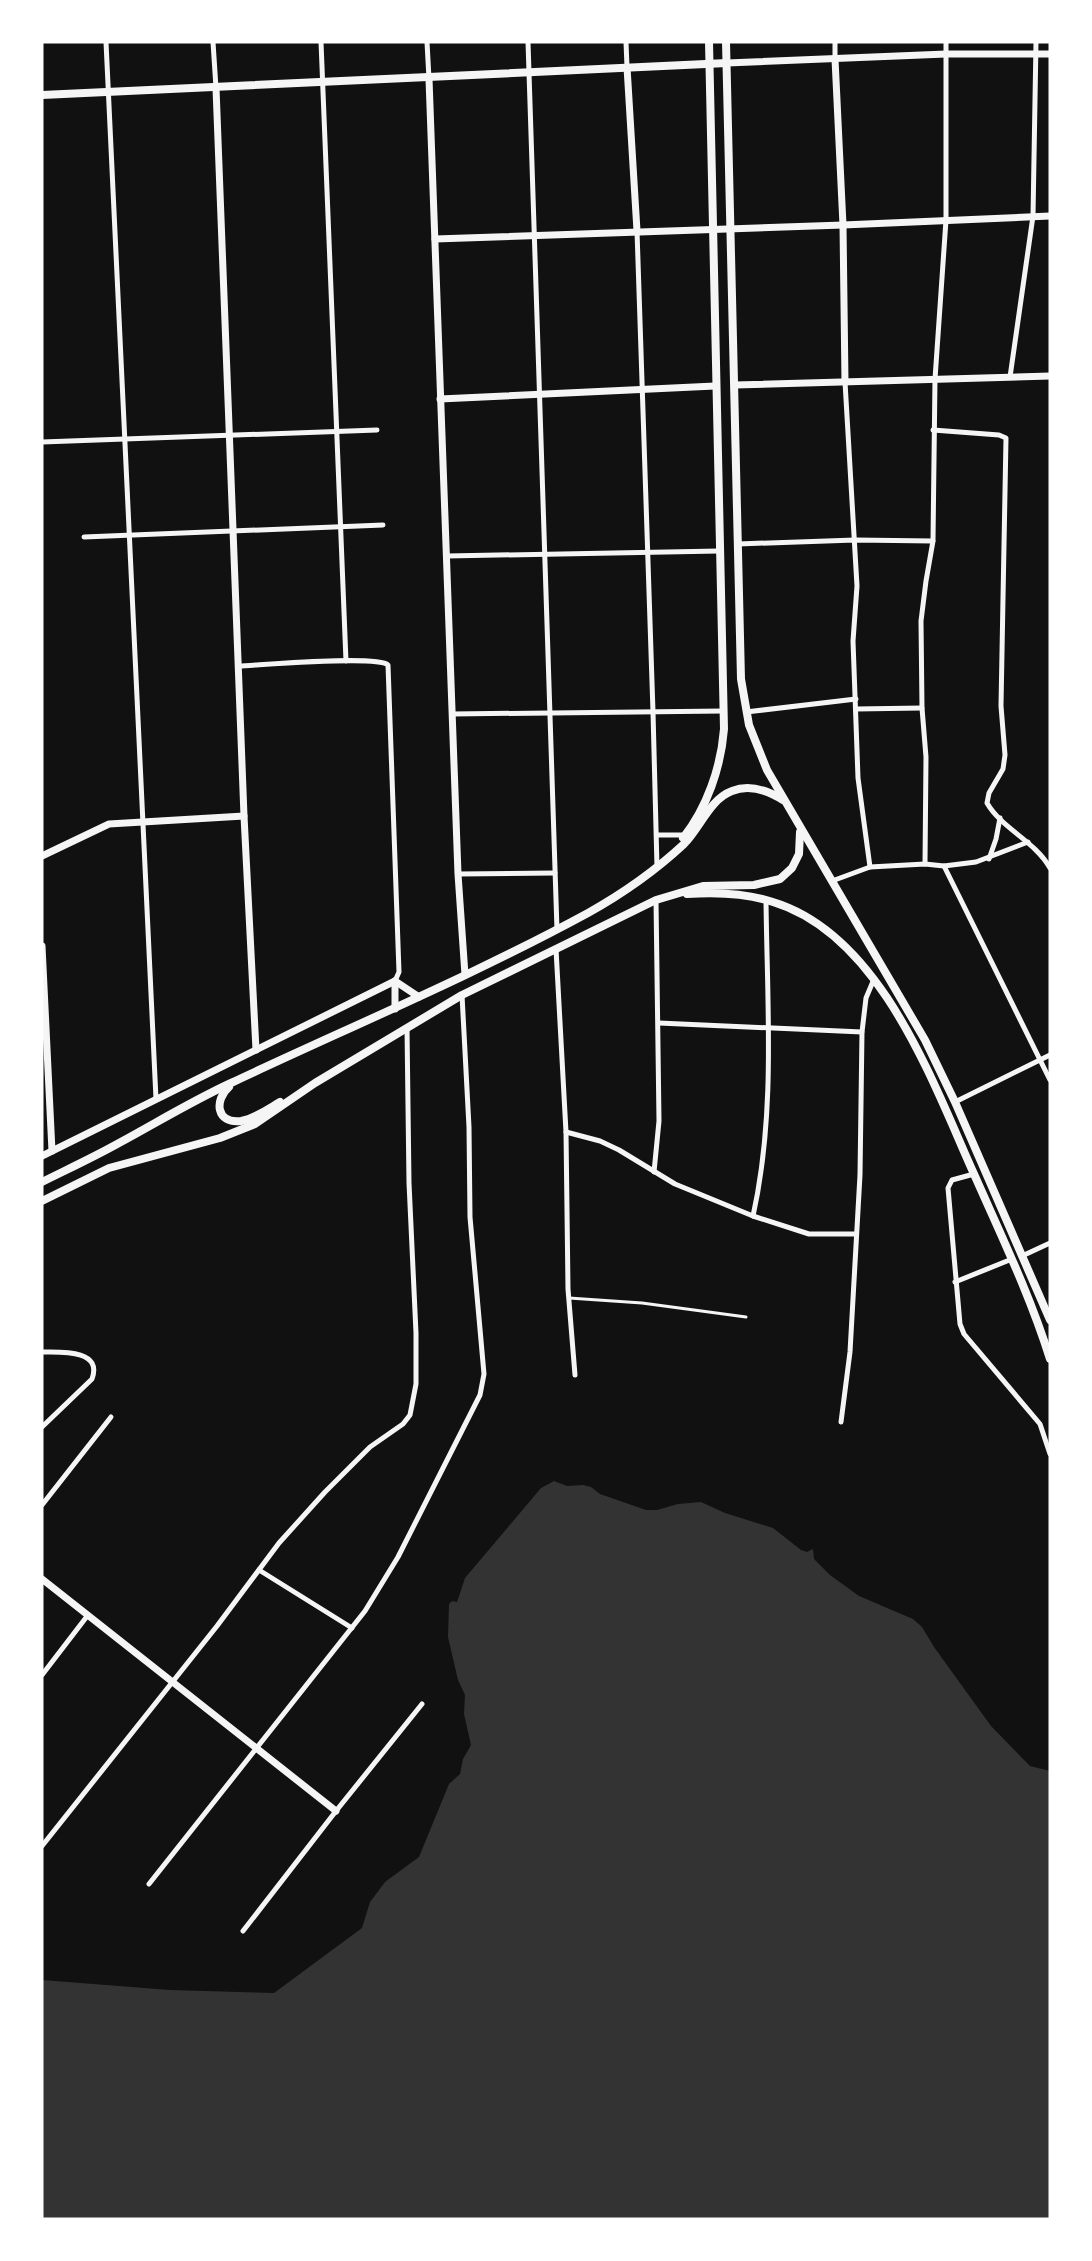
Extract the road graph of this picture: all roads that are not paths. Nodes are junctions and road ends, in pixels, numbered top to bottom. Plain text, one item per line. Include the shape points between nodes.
1 (106, 42) edge
2 (213, 42) edge
3 (321, 42) edge
4 (427, 42) edge
5 (528, 42) edge
6 (626, 42) edge
7 (709, 42) edge
8 (726, 42) edge
9 (835, 42) edge
10 (946, 42) edge
11 (1036, 42) edge
12 (946, 54) junction
13 (1036, 54) junction
14 (1050, 54) edge
15 (835, 59) junction
16 (727, 63) junction
17 (709, 64) junction
18 (627, 67) junction
19 (529, 73) junction
20 (429, 79) junction
21 (323, 83) junction
22 (216, 88) junction
23 (108, 92) junction
24 (42, 95) edge
25 (1034, 216) junction
26 (1050, 216) edge
27 (946, 220) junction
28 (843, 225) junction
29 (712, 228) junction
30 (731, 228) junction
31 (636, 231) junction
32 (535, 235) junction
33 (435, 239) junction
34 (1050, 375) edge
35 (1010, 377) junction
36 (935, 379) junction
37 (845, 382) junction
38 (735, 385) junction
39 (715, 386) junction
40 (642, 390) junction
41 (541, 394) junction
42 (440, 399) junction
43 (377, 430) dead end
44 (933, 430) junction
45 (337, 432) junction
46 (229, 436) junction
47 (126, 439) junction
48 (42, 442) edge
49 (383, 525) dead end
50 (340, 526) junction
51 (234, 531) junction
52 (130, 535) junction
53 (84, 537) dead end
54 (855, 540) junction
55 (933, 541) junction
56 (738, 544) junction
57 (719, 551) junction
58 (647, 552) junction
59 (545, 554) junction
60 (447, 556) junction
61 (346, 661) junction
62 (239, 666) junction
63 (856, 699) junction
64 (922, 708) junction
65 (856, 709) junction
66 (723, 711) junction
67 (653, 712) junction
68 (746, 712) junction
69 (551, 713) junction
70 (452, 714) junction
71 (784, 801) junction
72 (244, 816) junction
73 (1000, 818) junction
74 (143, 820) junction
75 (799, 826) junction
76 (657, 835) junction
77 (686, 835) junction
78 (1028, 842) junction
79 (42, 855) edge
80 (989, 859) junction
81 (926, 864) junction
82 (944, 866) junction
83 (657, 867) junction
84 (870, 867) junction
85 (1050, 868) edge
86 (555, 873) junction
87 (458, 874) junction
88 (832, 881) junction
89 (669, 895) junction
90 (656, 900) junction
91 (766, 900) junction
92 (557, 930) junction
93 (42, 945) edge
94 (556, 949) junction
95 (465, 975) junction
96 (874, 979) junction
97 (395, 981) junction
98 (462, 995) junction
99 (419, 997) junction
100 (395, 1009) junction
101 (658, 1023) junction
102 (44, 1025) edge
103 (767, 1027) junction
104 (407, 1028) junction
105 (862, 1032) junction
106 (256, 1050) junction
107 (1050, 1055) edge
108 (1040, 1060) junction
109 (239, 1079) junction
110 (1050, 1080) edge
111 (315, 1083) junction
112 (156, 1099) junction
113 (955, 1102) junction
114 (566, 1132) junction
115 (52, 1151) junction
116 (42, 1156) edge
117 (654, 1172) junction
118 (974, 1174) junction
119 (42, 1182) edge
120 (42, 1201) edge
121 (753, 1216) junction
122 (856, 1234) junction
123 (1050, 1243) edge
124 (1022, 1256) junction
125 (1012, 1259) junction
126 (955, 1282) junction
127 (568, 1298) junction
128 (746, 1317) dead end
129 (1050, 1320) edge
130 (42, 1352) edge
131 (1050, 1359) edge
132 (575, 1375) dead end
133 (111, 1417) dead end
134 (841, 1422) dead end
135 (42, 1427) edge
136 (1050, 1454) edge
137 (42, 1505) edge
138 (259, 1570) junction
139 (42, 1579) edge
140 (88, 1615) junction
141 (352, 1628) junction
142 (42, 1676) edge
143 (172, 1681) junction
144 (422, 1704) dead end
145 (257, 1749) junction
146 (336, 1811) junction
147 (42, 1846) edge
148 (149, 1884) dead end
149 (243, 1931) dead end

1 - 23 street
2 - 22 street
3 - 21 street
4 - 20 street
5 - 19 street
6 - 18 street
7 - 17 main road
8 - 16 main road
9 - 15 street
10 - 12 street
11 - 13 street
12 - 13 street
12 - 15 street
12 - 27 street
13 - 14 street
13 - 25 street
15 - 16 street
15 - 28 street
16 - 17 main road
16 - 30 main road
17 - 18 main road
17 - 29 main road
18 - 19 main road
18 - 31 street
19 - 20 main road
19 - 32 street
20 - 21 main road
20 - 33 street
21 - 22 main road
21 - 45 street
22 - 23 main road
22 - 46 street
23 - 24 main road
23 - 47 street
25 - 26 street
25 - 27 street
25 - 35 street
27 - 28 street
27 - 36 street
28 - 30 street
28 - 37 street
29 - 30 street
29 - 31 street
29 - 39 main road
30 - 38 main road
31 - 32 street
31 - 40 street
32 - 33 street
32 - 41 street
33 - 42 street
34 - 35 street
35 - 36 street
36 - 37 street
36 - 44 street
37 - 38 street
37 - 54 street
38 - 56 main road
39 - 40 street
39 - 57 main road
40 - 41 street
40 - 58 street
41 - 42 street
41 - 59 street
42 - 60 street
43 - 45 street
44 - 55 street
44 - 73 street via 1004,436 1007,443 1001,706 1005,755 1003,769 987,803
45 - 46 street
45 - 50 street
46 - 47 street
46 - 51 street
47 - 48 street
47 - 52 street
49 - 50 street
50 - 51 street
50 - 61 street
51 - 52 street
51 - 62 street
52 - 53 street
52 - 74 street
54 - 55 street
54 - 56 street
54 - 63 street
55 - 64 street via 921,621
56 - 68 main road via 741,679
57 - 58 street
57 - 66 main road
58 - 59 street
58 - 67 street
59 - 60 street
59 - 69 street
60 - 70 street
61 - 62 street
61 - 97 street via 383,661 389,669 399,972
62 - 72 street
63 - 65 street
63 - 68 street
64 - 65 street
64 - 81 street
65 - 84 street via 858,778
66 - 67 street
66 - 77 main road via 723,743 712,783
67 - 69 street
67 - 76 street
68 - 71 main road via 758,751
69 - 70 street
69 - 86 street
70 - 87 street
71 - 75 main road
71 - 83 main road via 756,788 727,793 715,802 690,838
72 - 74 street
72 - 106 street
73 - 78 street
73 - 80 street
74 - 79 street via 101,826
74 - 112 street
75 - 88 main road
75 - 89 main road via 799,854 780,879 754,885 703,886
76 - 77 street
76 - 83 street
77 - 83 main road
78 - 80 street
78 - 85 street
80 - 82 street
81 - 82 street
81 - 84 street
82 - 108 street
83 - 92 main road
84 - 88 street
86 - 87 street
86 - 92 street
87 - 95 street
88 - 113 main road via 920,1031
89 - 90 main road
89 - 91 main road via 711,893
90 - 94 main road
90 - 101 street
91 - 96 main road via 817,924 840,942
91 - 103 street
92 - 95 main road
93 - 102 street
94 - 98 main road
94 - 114 street
95 - 99 main road
96 - 105 street
96 - 118 main road via 923,1059
97 - 99 street
97 - 100 street
97 - 106 street
98 - 104 main road
98 - 141 street via 470,1217 483,1383 476,1405 398,1557
99 - 100 main road
100 - 109 main road
101 - 103 street
101 - 117 street via 659,1121
102 - 115 street
103 - 105 street
103 - 121 street via 767,1107
104 - 111 main road
104 - 138 street via 416,1333 414,1405 407,1420 370,1447 325,1492
105 - 122 street
106 - 112 street
107 - 108 street
108 - 110 street
108 - 113 street
109 - 111 main road via 219,1101 220,1113 230,1121 247,1119
109 - 119 main road
111 - 120 main road via 242,1130 109,1168
112 - 115 street
113 - 124 main road
114 - 117 street via 600,1141
114 - 127 street
115 - 116 street
117 - 121 street
118 - 125 main road
118 - 126 street via 948,1184
121 - 122 street via 809,1234
122 - 134 street via 850,1352
123 - 124 street
124 - 129 main road
125 - 126 street
125 - 131 main road
126 - 136 street via 964,1334 1040,1424
127 - 128 lane
127 - 132 street
130 - 135 street via 85,1356 94,1372 92,1379
133 - 137 street
138 - 141 street
138 - 143 street
139 - 140 street
140 - 142 street
140 - 143 street
141 - 145 street
143 - 145 street
143 - 147 street
144 - 146 street
145 - 146 street
145 - 148 street
146 - 149 street

